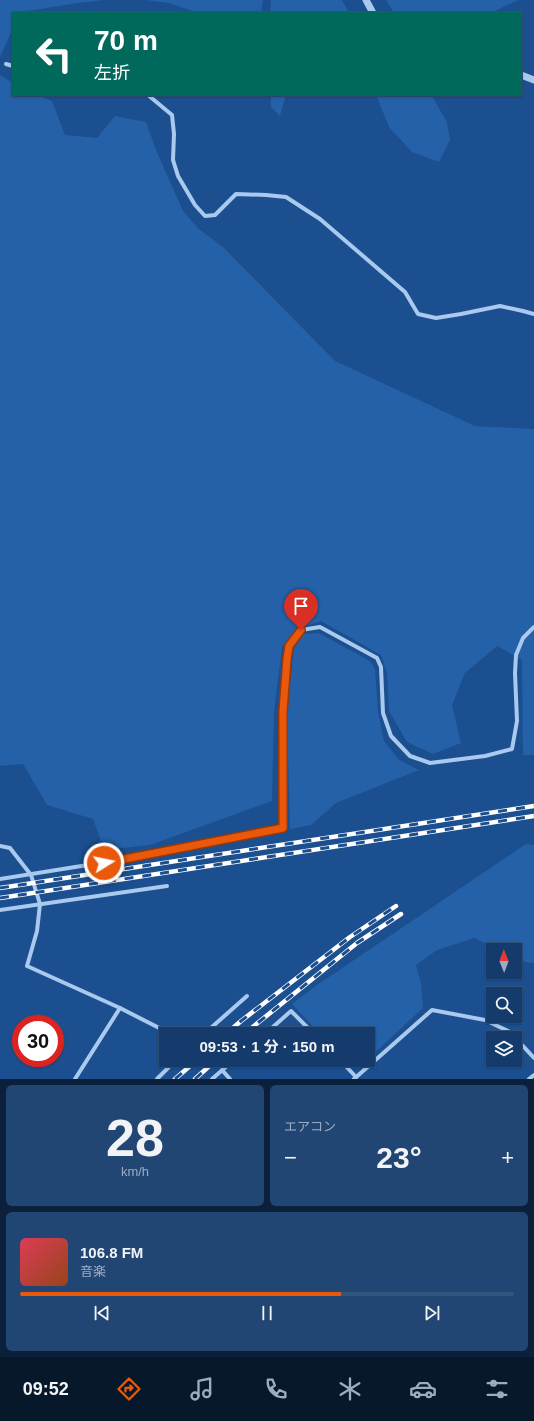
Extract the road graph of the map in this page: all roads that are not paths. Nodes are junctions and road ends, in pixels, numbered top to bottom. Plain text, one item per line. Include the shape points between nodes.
1 (366, 0) edge
2 (372, 12) edge
3 (6, 64) dead end
4 (12, 66) edge
5 (522, 75) edge
6 (534, 80) edge
7 (149, 96) edge
8 (534, 314) edge
9 (534, 627) edge
10 (0, 846) edge
11 (31, 875) junction
12 (0, 879) edge
13 (166, 886) dead end
14 (40, 904) junction
15 (0, 910) edge
16 (247, 996) dead end
17 (120, 1008) junction
18 (212, 1027) edge
19 (272, 1027) edge
20 (307, 1027) edge
21 (159, 1028) edge
22 (534, 1058) edge
23 (169, 1067) edge
24 (226, 1067) edge
25 (346, 1067) edge
26 (222, 1070) junction
27 (534, 1075) edge
28 (355, 1078) edge
29 (75, 1079) edge
30 (157, 1079) edge
31 (212, 1079) edge
32 (230, 1079) edge
33 (529, 1079) edge

1 - 2 street
3 - 4 street
5 - 6 street
7 - 8 street via 172,116 173,160 178,176 195,205 205,216 215,215 236,194 286,197 320,220 405,292 418,314 436,318 500,306
9 - 11 street via 523,638 516,655 517,721 512,749 485,756 430,763 410,756 391,736 383,713 381,667 377,658 320,627 301,630 289,646 288,653 283,711 283,828
10 - 11 street via 10,848
11 - 12 street
11 - 14 street
13 - 14 street
14 - 15 street
14 - 17 street via 37,931 27,966
16 - 18 street
17 - 21 street
17 - 29 street
19 - 20 street via 291,1011
22 - 28 street via 510,1032 485,1020 432,1010
23 - 30 street
24 - 26 street
25 - 28 street
26 - 31 street
26 - 32 street
27 - 33 street

